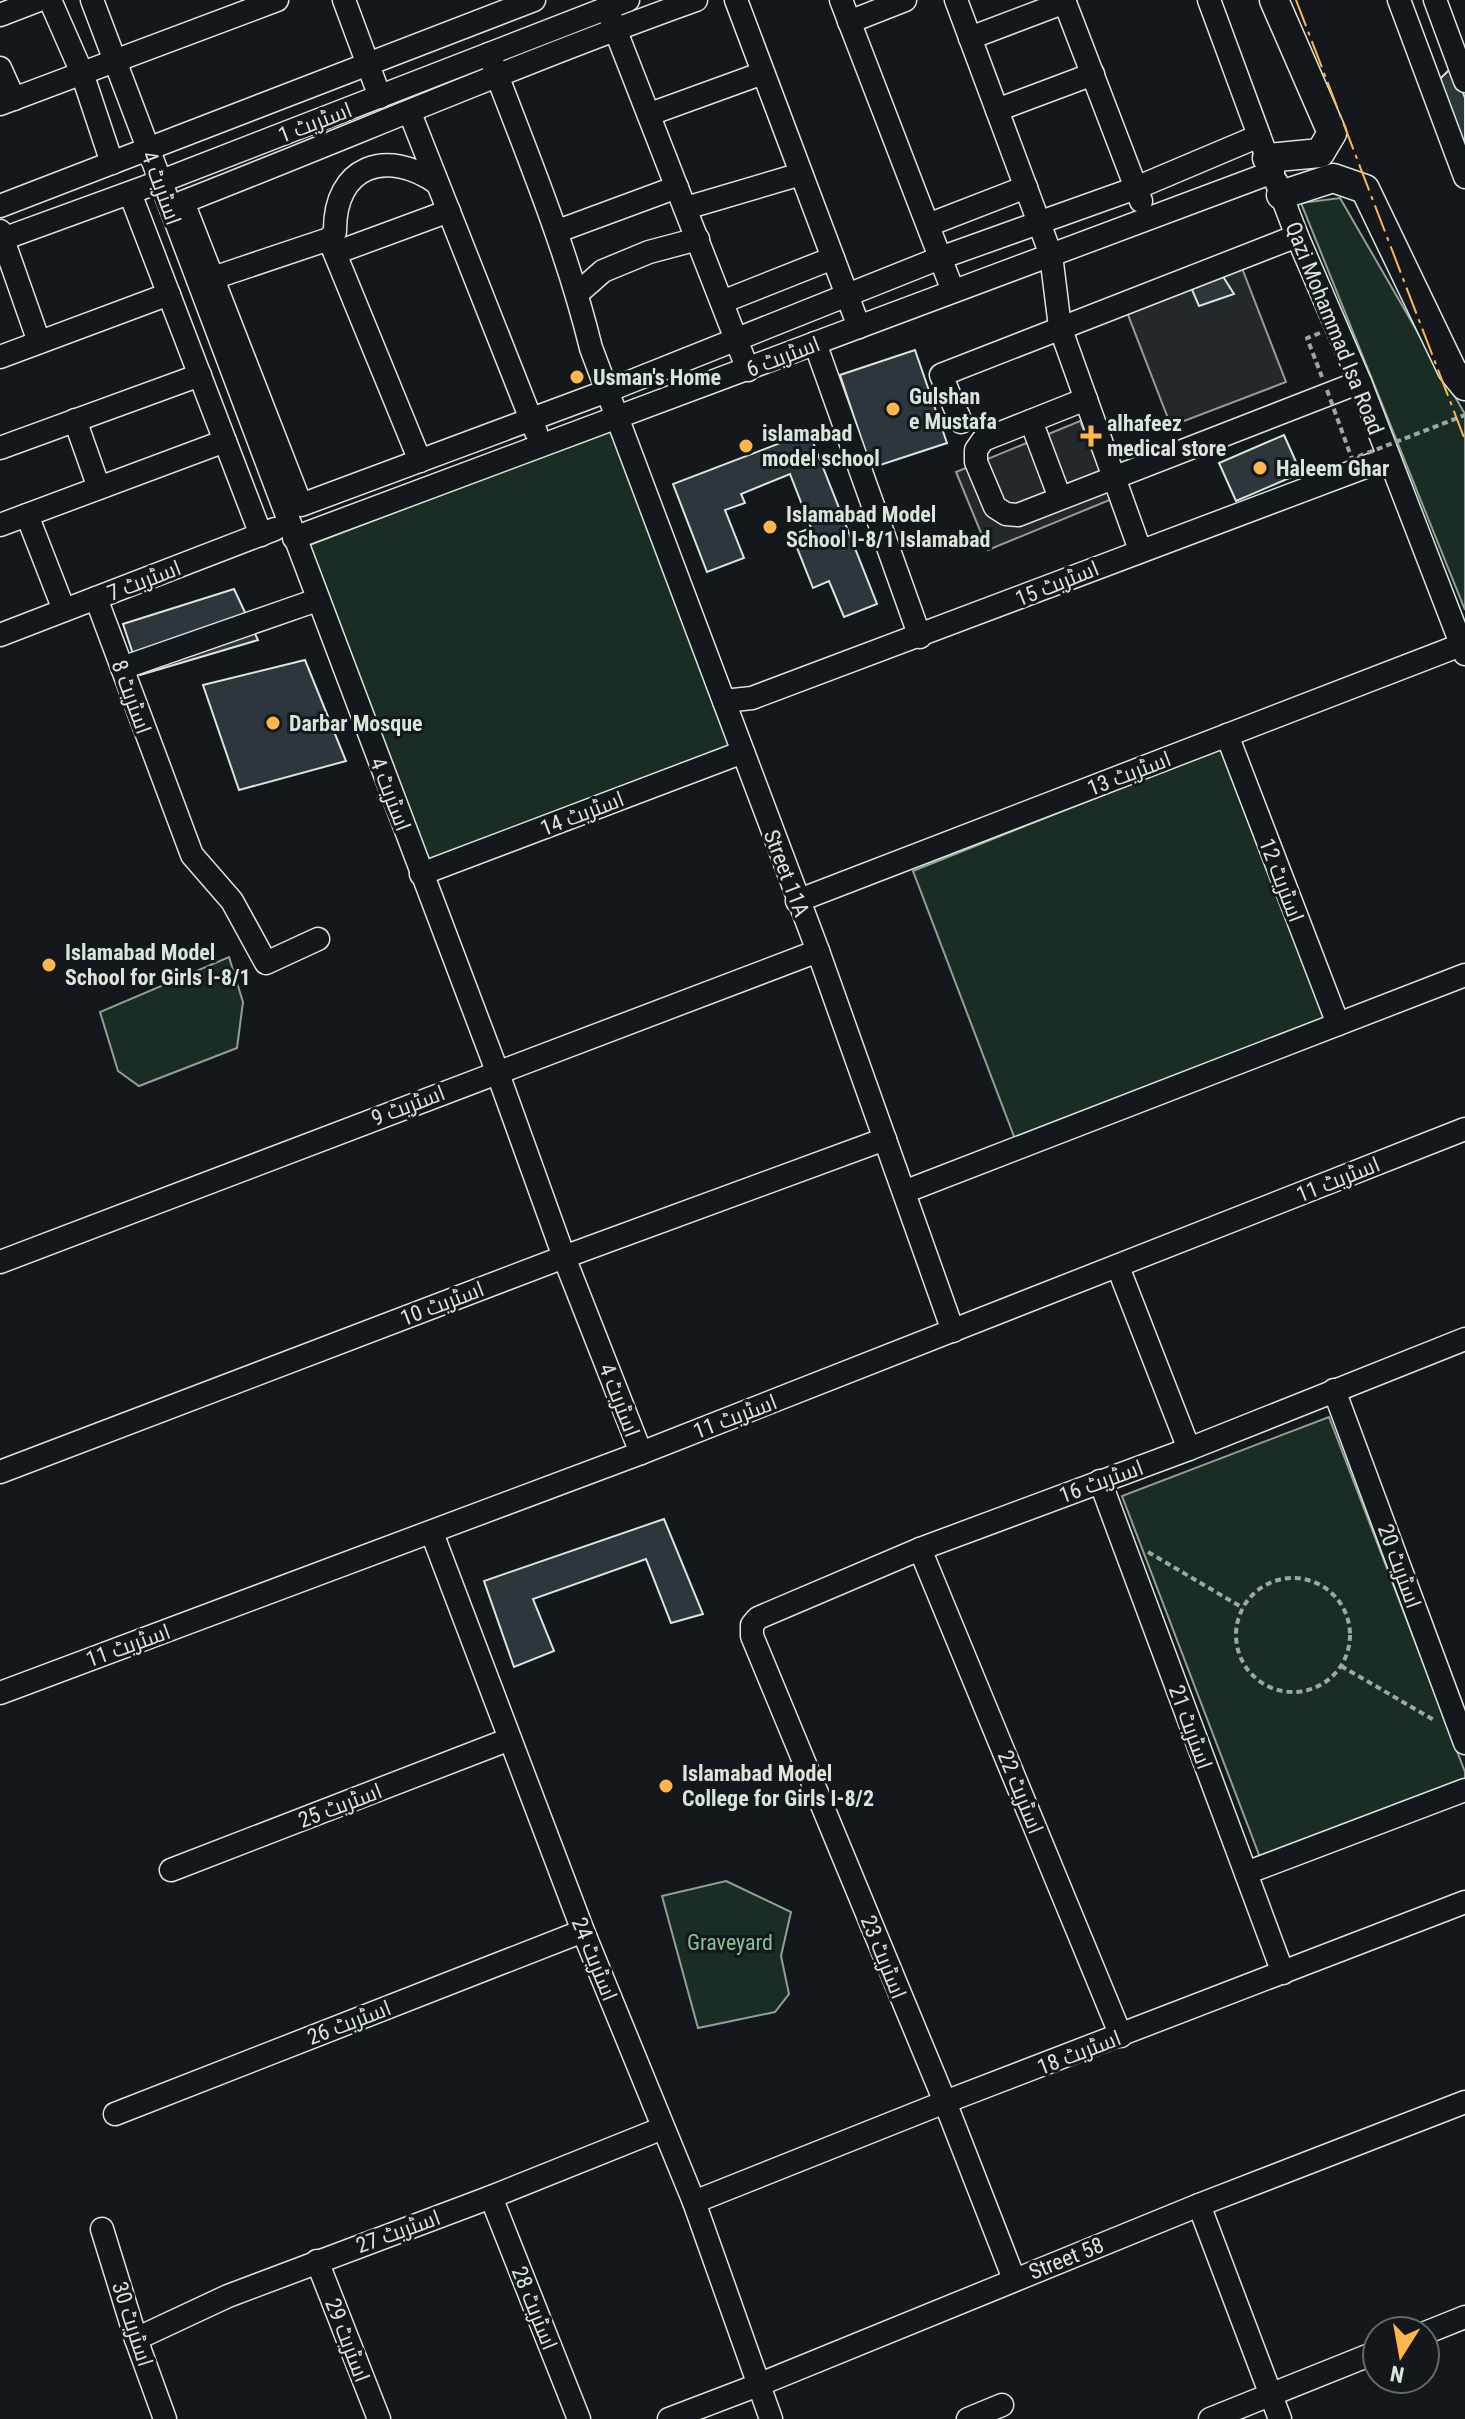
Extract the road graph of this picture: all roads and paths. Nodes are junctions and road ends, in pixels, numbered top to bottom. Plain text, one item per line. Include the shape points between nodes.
1 (39, 0) edge
2 (50, 0) edge
3 (92, 0) edge
4 (277, 0) edge
5 (344, 0) edge
6 (534, 0) edge
7 (628, 0) edge
8 (696, 0) edge
9 (736, 0) edge
10 (841, 0) edge
11 (905, 0) edge
12 (956, 0) edge
13 (1209, 0) edge
14 (1274, 0) edge
15 (1399, 0) edge
16 (1435, 0) edge
17 (1065, 1) edge
18 (605, 4) edge
19 (0, 15) edge
20 (849, 22) junction
21 (617, 29) junction
22 (970, 38) junction
23 (116, 61) junction
24 (492, 64) junction
25 (368, 66) junction
26 (0, 68) edge
27 (82, 73) junction
28 (763, 73) junction
29 (1093, 74) junction
30 (1465, 81) edge
31 (380, 97) junction
32 (7, 101) edge
33 (997, 110) junction
34 (410, 113) junction
35 (650, 114) junction
36 (147, 149) junction
37 (112, 163) junction
38 (1270, 165) junction
39 (801, 174) junction
40 (1465, 177) edge
41 (159, 182) junction
42 (437, 183) junction
43 (1026, 187) junction
44 (1136, 188) junction
45 (130, 193) junction
46 (682, 198) junction
47 (0, 206) edge
48 (449, 211) junction
49 (1147, 219) junction
50 (1038, 221) junction
51 (928, 225) junction
52 (558, 231) junction
53 (1297, 236) junction
54 (1, 237) edge
55 (698, 239) junction
56 (332, 246) junction
57 (1051, 255) junction
58 (833, 258) junction
59 (940, 258) junction
60 (213, 278) junction
61 (953, 291) junction
62 (578, 293) junction
63 (169, 294) junction
64 (847, 295) junction
65 (722, 302) junction
66 (859, 327) junction
67 (1060, 327) junction
68 (735, 338) junction
69 (1307, 338) dead end
70 (39, 342) junction
71 (815, 343) junction
72 (0, 357) edge
73 (748, 370) junction
74 (200, 375) junction
75 (1360, 382) junction
76 (1465, 386) edge
77 (607, 391) junction
78 (1086, 399) junction
79 (1465, 415) edge
80 (617, 418) junction
81 (531, 419) junction
82 (75, 420) junction
83 (1031, 421) junction
84 (961, 422) dead end
85 (225, 441) junction
86 (542, 446) junction
87 (0, 448) edge
88 (1389, 458) junction
89 (420, 461) junction
90 (1113, 478) junction
91 (99, 488) junction
92 (1060, 498) junction
93 (27, 515) junction
94 (0, 525) edge
95 (291, 531) junction
96 (261, 535) junction
97 (1140, 550) junction
98 (96, 598) junction
99 (317, 600) junction
100 (64, 610) junction
101 (0, 635) edge
102 (920, 637) junction
103 (1463, 650) edge
104 (122, 668) junction
105 (724, 701) junction
106 (1227, 735) junction
107 (743, 752) junction
108 (421, 874) junction
109 (797, 901) junction
110 (318, 939) dead end
111 (818, 951) junction
112 (1465, 975) edge
113 (1338, 1024) junction
114 (497, 1071) junction
115 (1465, 1129) edge
116 (885, 1139) junction
117 (904, 1192) junction
118 (564, 1257) junction
119 (0, 1262) edge
120 (1118, 1267) junction
121 (953, 1331) junction
122 (1465, 1339) edge
123 (1334, 1390) junction
124 (1189, 1449) junction
125 (641, 1453) junction
126 (0, 1472) edge
127 (1100, 1481) junction
128 (432, 1533) junction
129 (1120, 1536) junction
130 (920, 1549) junction
131 (1243, 1608) junction
132 (752, 1636) joint
133 (1341, 1666) junction
134 (0, 1693) edge
135 (510, 1739) junction
136 (1464, 1740) edge
137 (1465, 1790) edge
138 (171, 1870) dead end
139 (1246, 1873) junction
140 (1465, 1902) edge
141 (583, 1931) junction
142 (1283, 1973) junction
143 (1121, 2036) junction
144 (945, 2102) junction
145 (1465, 2102) edge
146 (115, 2114) dead end
147 (663, 2128) junction
148 (491, 2197) junction
149 (694, 2202) junction
150 (1199, 2205) junction
151 (102, 2229) dead end
152 (317, 2261) junction
153 (1014, 2279) junction
154 (1465, 2317) edge
155 (1441, 2327) edge
156 (136, 2339) junction
157 (1361, 2358) edge
158 (758, 2385) junction
159 (1271, 2394) junction
160 (1002, 2405) dead end
161 (165, 2419) edge
162 (379, 2419) edge
163 (579, 2419) edge
164 (669, 2419) edge
165 (771, 2419) edge
166 (968, 2419) edge
167 (1210, 2419) edge
168 (1280, 2419) edge

1 - 19 street
2 - 27 street
3 - 23 street, اسٹریٹ 4
4 - 23 street
5 - 25 street
6 - 25 street
7 - 18 street, اسٹریٹ 1
8 - 21 street
9 - 28 street
10 - 20 street
11 - 20 street
12 - 22 street
13 - 38 street, Qazi Mohammad Isa Road
14 - 38 main road via 1332,133 1320,153
15 - 40 street
16 - 30 street
17 - 22 street
17 - 29 street
18 - 21 street
18 - 24 street, اسٹریٹ 1
20 - 51 street
21 - 24 street
21 - 35 street
22 - 33 street
23 - 27 street
23 - 36 street, اسٹریٹ 4
24 - 31 street, اسٹریٹ 1
24 - 34 street
24 - 52 street, Street 11A
25 - 31 street
25 - 36 street
26 - 32 street
27 - 32 street
27 - 37 street
28 - 35 street
28 - 39 street
29 - 33 street
29 - 44 street
31 - 41 street, اسٹریٹ 1
33 - 43 street
34 - 42 street
34 - 60 street via 183,202
35 - 46 street
36 - 37 street
36 - 41 street, اسٹریٹ 4
37 - 47 street
38 - 44 street
38 - 49 street, اسٹریٹ 6
38 - 53 street, Qazi Mohammad Isa Road
38 - 76 main road via 1365,189 1452,370
39 - 46 street
39 - 58 street
41 - 45 street, اسٹریٹ 1
41 - 95 street, اسٹریٹ 4
42 - 48 street
42 - 56 street via 398,165 367,168 344,188
43 - 50 street
43 - 51 street
44 - 49 street
44 - 50 street
45 - 54 street, اسٹریٹ 1
45 - 63 street
46 - 52 street
46 - 55 street
48 - 56 street
48 - 81 street
49 - 57 street, اسٹریٹ 6
50 - 57 street
50 - 59 street
51 - 59 street
52 - 62 street, Street 11A
53 - 67 street
53 - 75 street, Qazi Mohammad Isa Road
54 - 70 street
55 - 62 street via 603,271
55 - 65 street
56 - 60 street
56 - 89 street
57 - 61 street, اسٹریٹ 6
57 - 67 street
58 - 64 street
58 - 65 street
59 - 61 street
59 - 64 street
60 - 89 street via 301,505
61 - 66 street, اسٹریٹ 6
62 - 77 street, Street 11A
63 - 70 street
63 - 74 street
64 - 66 street
64 - 68 street
65 - 68 street
66 - 71 street, اسٹریٹ 6
67 - 78 street
67 - 84 street via 941,375
68 - 73 street
68 - 77 street
69 - 79 path, bridge via 1352,459
70 - 72 street
71 - 73 street, اسٹریٹ 6
71 - 102 street
73 - 80 street, اسٹریٹ 6
74 - 82 street
74 - 85 street
75 - 88 street, Qazi Mohammad Isa Road
75 - 90 street
77 - 80 street, Street 11A
77 - 81 street
78 - 83 street
78 - 90 street
80 - 86 street, اسٹریٹ 6
80 - 105 street, Street 11A
81 - 86 street
81 - 89 street
82 - 87 street
82 - 91 street
83 - 92 street
83 - 92 street via 983,440 976,462 995,507 1006,514 1018,515
85 - 91 street
85 - 96 street
86 - 95 street, اسٹریٹ 6
88 - 97 street, اسٹریٹ 15
88 - 103 street, Qazi Mohammad Isa Road
90 - 92 street
90 - 97 street
91 - 93 street
93 - 94 street
93 - 100 street
95 - 96 street, اسٹریٹ 7
95 - 99 street, اسٹریٹ 4
96 - 98 street, اسٹریٹ 7
97 - 102 street, اسٹریٹ 15
98 - 100 street, اسٹریٹ 7
98 - 104 street, اسٹریٹ 8
99 - 104 street
99 - 108 street, اسٹریٹ 4
100 - 101 street, اسٹریٹ 7
102 - 105 street, اسٹریٹ 15 via 752,698
103 - 106 street, اسٹریٹ 13
104 - 110 street, اسٹریٹ 8 via 192,855 232,901 266,963
105 - 107 street, Street 11A
106 - 109 street, اسٹریٹ 13
106 - 113 street, اسٹریٹ 12
107 - 108 street, اسٹریٹ 14
107 - 109 street, Street 11A
108 - 114 street, اسٹریٹ 4
109 - 111 street, Street 11A
111 - 114 street, اسٹریٹ 9
111 - 116 street, Street 11A
112 - 113 street
113 - 117 street
114 - 118 street, اسٹریٹ 4
114 - 119 street, اسٹریٹ 9
115 - 120 street, اسٹریٹ 11
116 - 117 street, Street 11A
116 - 118 street, اسٹریٹ 10
117 - 121 street, Street 11A
118 - 125 street, اسٹریٹ 4
118 - 126 street, اسٹریٹ 10
120 - 121 street, اسٹریٹ 11
120 - 124 street
121 - 125 street, اسٹریٹ 11
122 - 123 street, اسٹریٹ 16
123 - 124 street, اسٹریٹ 16
123 - 136 street, اسٹریٹ 20
124 - 127 street, اسٹریٹ 16
125 - 128 street, اسٹریٹ 11
127 - 129 street, اسٹریٹ 21
127 - 130 street, اسٹریٹ 16
128 - 134 street, اسٹریٹ 11
128 - 135 street, اسٹریٹ 24
129 - 131 path
129 - 139 street, اسٹریٹ 21
130 - 132 street, اسٹریٹ 16 via 758,1618
130 - 143 street, اسٹریٹ 22
131 - 133 path via 1237,1649 1258,1680 1284,1691 1312,1689
131 - 133 path via 1265,1585 1283,1579 1302,1578 1320,1585 1335,1596 1350,1630
132 - 144 street, اسٹریٹ 23
133 - 136 path
135 - 138 street, اسٹریٹ 25
135 - 141 street, اسٹریٹ 24
137 - 139 street
139 - 142 street, اسٹریٹ 21
140 - 142 street, اسٹریٹ 18
141 - 146 street, اسٹریٹ 26
141 - 147 street, اسٹریٹ 24
142 - 143 street, اسٹریٹ 18
143 - 144 street, اسٹریٹ 18
144 - 149 street, اسٹریٹ 18
144 - 153 street, اسٹریٹ 23
145 - 150 street, Street 58
147 - 148 street, اسٹریٹ 27
147 - 149 street, اسٹریٹ 24
148 - 152 street, اسٹریٹ 27
148 - 163 street, اسٹریٹ 28
149 - 158 street, اسٹریٹ 24
150 - 153 street, Street 58
150 - 159 street
151 - 156 street, اسٹریٹ 30
152 - 156 street, اسٹریٹ 27
152 - 162 street, اسٹریٹ 29
153 - 158 street, Street 58
154 - 155 street
156 - 161 street, اسٹریٹ 30
157 - 159 street
158 - 164 street, Street 58
158 - 165 street, اسٹریٹ 24
159 - 167 street
159 - 168 street
160 - 166 street

